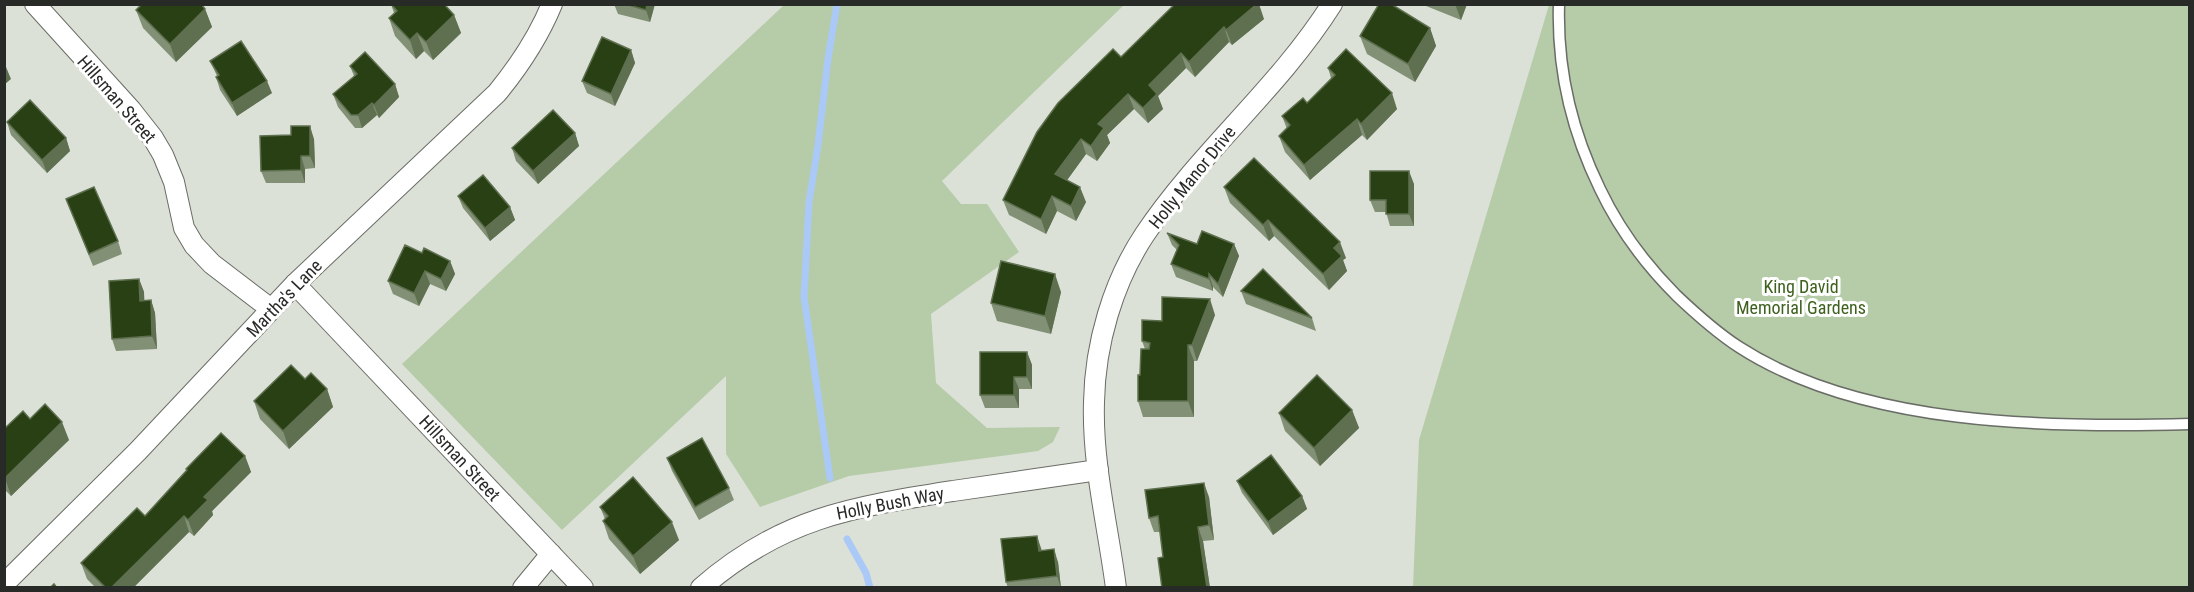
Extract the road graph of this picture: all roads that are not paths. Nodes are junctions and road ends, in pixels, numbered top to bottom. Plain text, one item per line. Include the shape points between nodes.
1 (35, 4) edge
2 (552, 4) edge
3 (1332, 4) edge
4 (1559, 4) edge
5 (295, 284) junction
6 (271, 309) junction
7 (2190, 424) edge
8 (1098, 470) junction
9 (550, 554) junction
10 (4, 584) edge
11 (523, 588) edge
12 (583, 588) edge
13 (701, 588) edge
14 (1116, 588) edge

1 - 6 street, Hillsman Street via 153,138 174,182 184,228 194,245 212,264
2 - 5 street, Martha's Lane via 521,64 497,93
3 - 8 street, Holly Manor Drive via 1299,50 1168,202 1121,278 1098,356 1094,401
4 - 7 lane via 1562,68 1576,132 1607,205 1656,275 1703,320 1740,347 1814,384 1913,409 2070,426
5 - 6 street, Martha's Lane
5 - 9 street, Hillsman Street
6 - 10 street, Martha's Lane via 138,452
8 - 13 street, Holly Bush Way via 873,503 826,515 761,544
8 - 14 street, Holly Manor Drive
9 - 11 street
9 - 12 street, Hillsman Street

